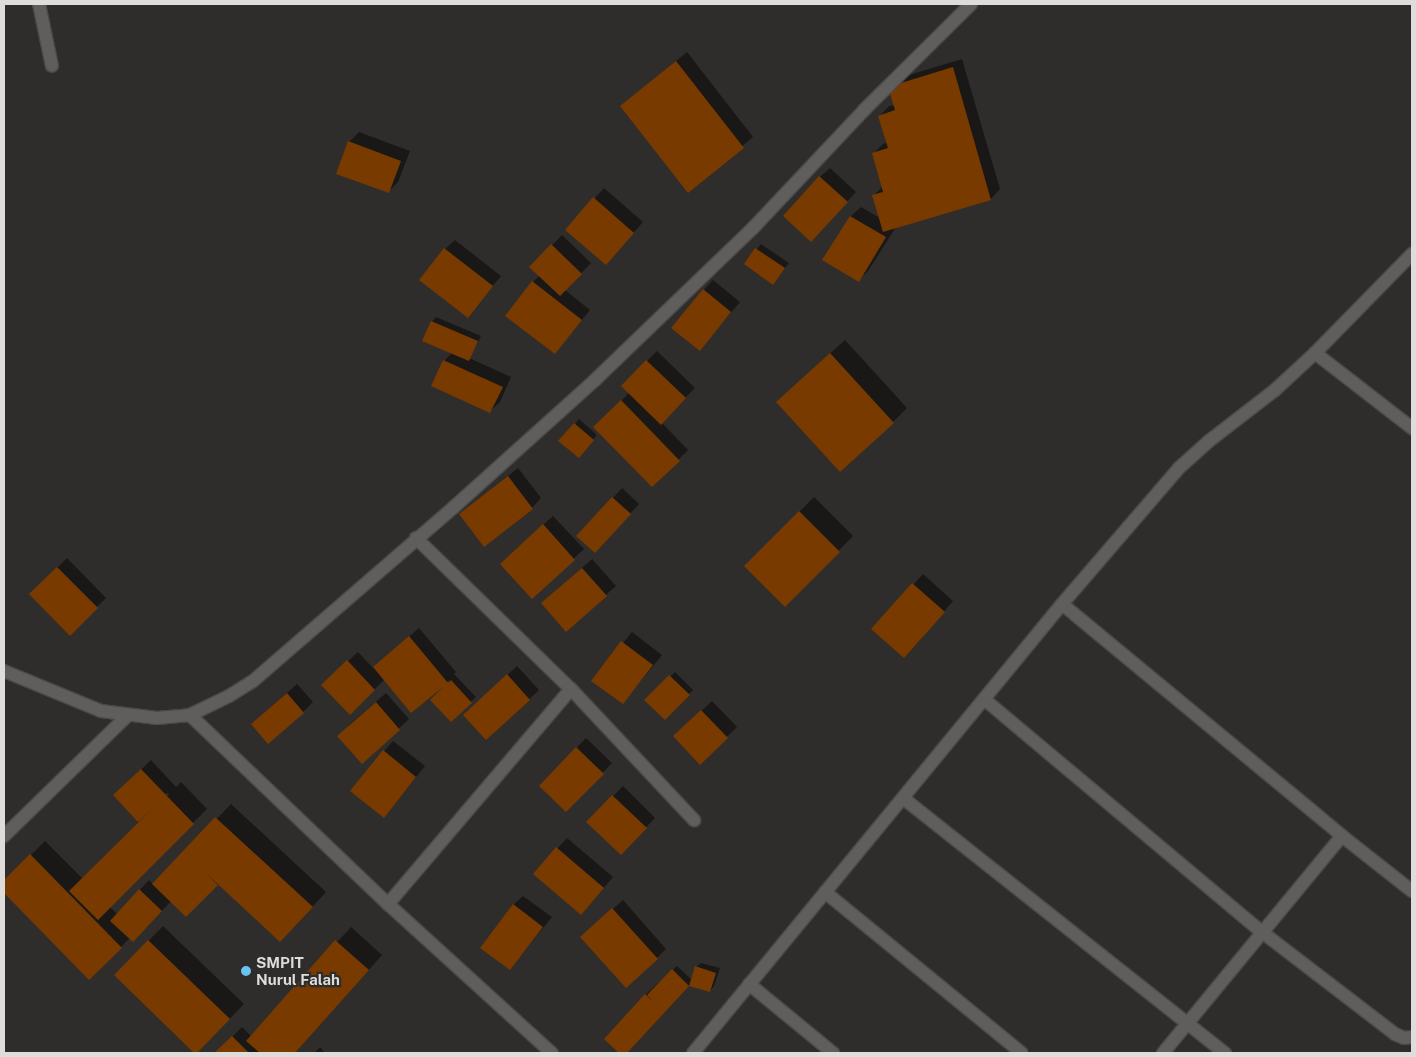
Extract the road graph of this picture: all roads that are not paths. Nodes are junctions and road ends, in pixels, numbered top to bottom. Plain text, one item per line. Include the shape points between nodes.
1 (39, 4) edge
2 (971, 4) edge
3 (52, 66) dead end
4 (1412, 254) edge
5 (1407, 270) edge
6 (1316, 353) junction
7 (1412, 428) edge
8 (416, 538) junction
9 (1062, 604) junction
10 (4, 671) edge
11 (570, 689) junction
12 (984, 699) junction
13 (190, 715) junction
14 (127, 716) junction
15 (903, 798) junction
16 (694, 820) dead end
17 (4, 836) edge
18 (1342, 836) junction
19 (1412, 891) edge
20 (825, 892) junction
21 (388, 904) junction
22 (1262, 932) junction
23 (749, 984) junction
24 (1187, 1024) junction
25 (1412, 1037) edge
26 (552, 1053) edge
27 (693, 1053) edge
28 (834, 1053) edge
29 (1022, 1053) edge
30 (1163, 1053) edge
31 (1225, 1053) edge

1 - 3 street
2 - 8 street via 865,109 753,228 595,380
4 - 5 street
5 - 6 street
6 - 7 street
6 - 9 street via 1179,468
8 - 11 street
8 - 13 street via 253,681
9 - 12 street
9 - 18 street
10 - 14 street via 101,711
11 - 16 street
11 - 21 street
12 - 15 street
12 - 22 street
13 - 14 street
13 - 21 street
14 - 17 street
15 - 20 street
15 - 24 street
18 - 19 street
18 - 22 street
20 - 23 street
20 - 29 street
21 - 26 street
22 - 24 street
22 - 25 street via 1395,1034
23 - 27 street
23 - 28 street
24 - 30 street
24 - 31 street

